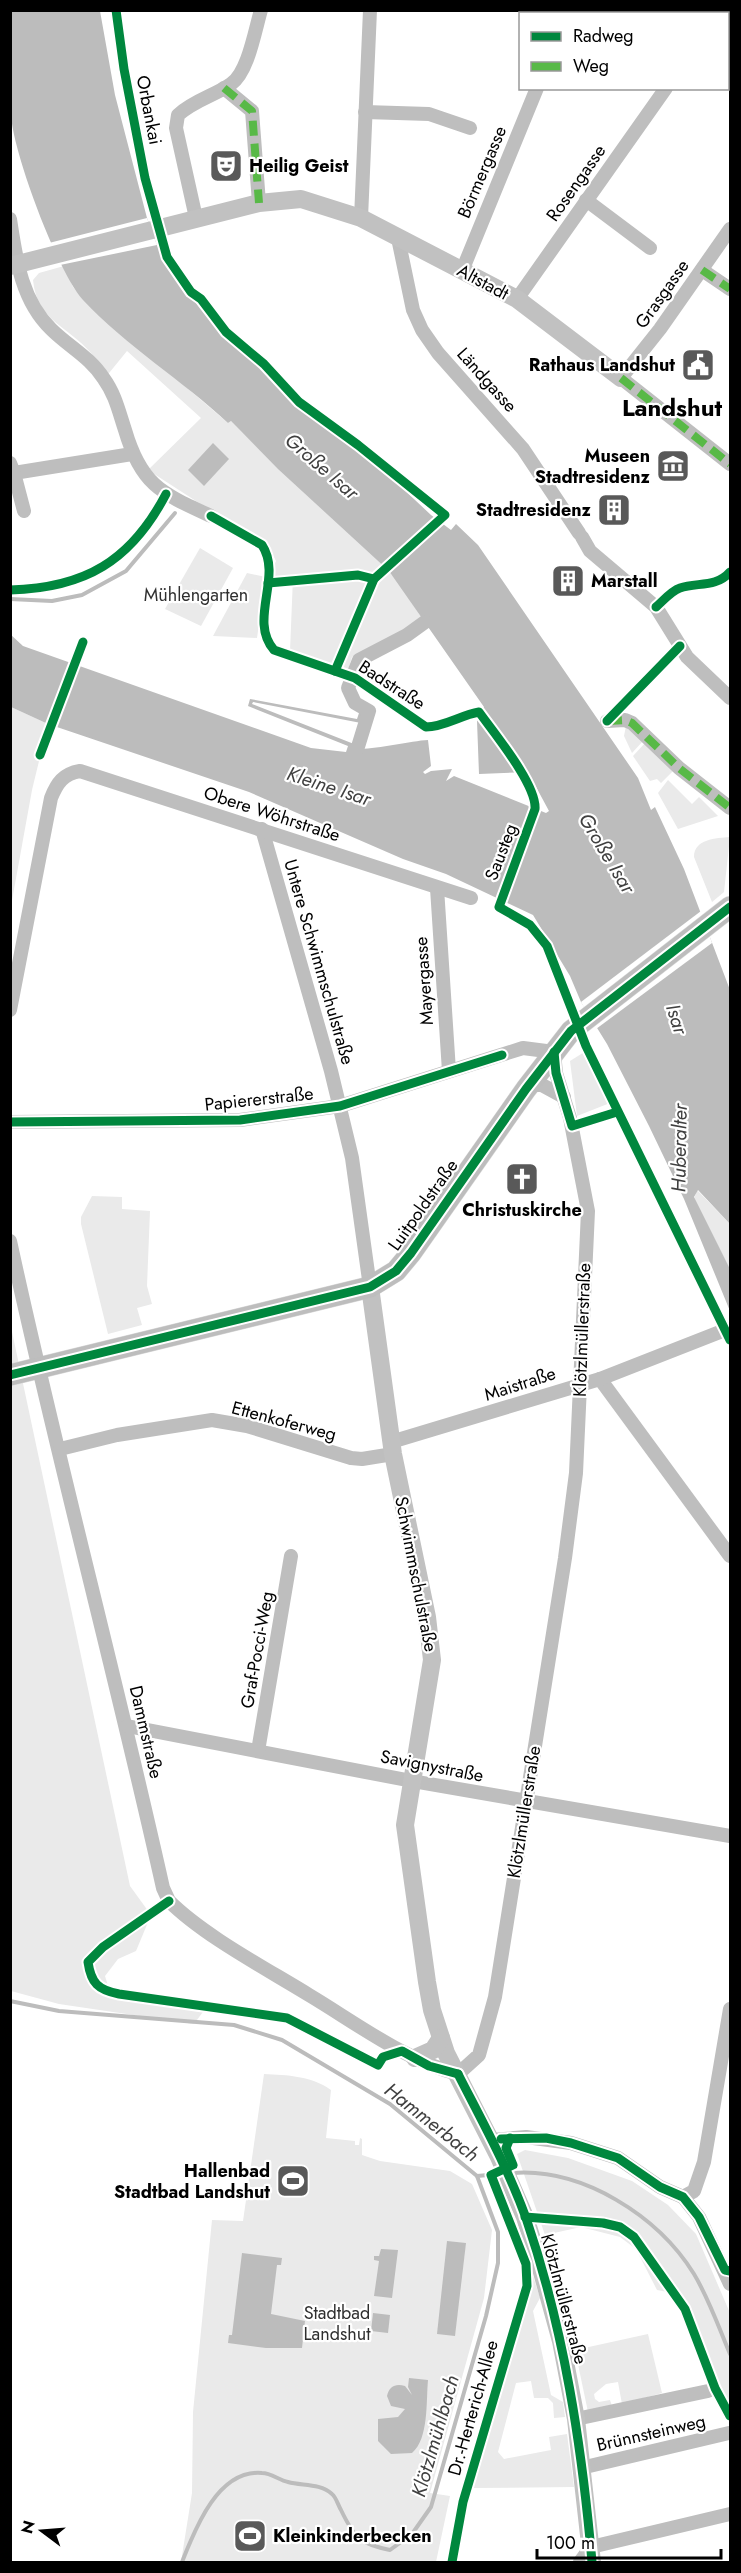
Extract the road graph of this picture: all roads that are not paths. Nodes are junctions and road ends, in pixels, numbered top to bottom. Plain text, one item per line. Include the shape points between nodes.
1 (261, 10) edge
2 (370, 10) edge
3 (224, 88) junction
4 (536, 90) edge
5 (665, 90) edge
6 (365, 111) junction
7 (470, 128) dead end
8 (585, 200) junction
9 (259, 203) junction
10 (196, 218) junction
11 (361, 218) junction
12 (10, 219) edge
13 (730, 229) edge
14 (398, 238) junction
15 (650, 248) dead end
16 (14, 265) edge
17 (702, 270) junction
18 (462, 271) junction
19 (730, 288) edge
20 (517, 299) junction
21 (621, 378) junction
22 (132, 454) junction
23 (729, 459) edge
24 (12, 468) edge
25 (24, 511) dead end
26 (211, 516) dead end
27 (730, 698) edge
28 (607, 721) dead end
29 (730, 808) edge
30 (262, 829) junction
31 (437, 888) junction
32 (471, 898) dead end
33 (730, 907) edge
34 (10, 1010) edge
35 (554, 1052) junction
36 (448, 1071) junction
37 (529, 1085) junction
38 (564, 1097) junction
39 (340, 1106) junction
40 (10, 1122) edge
41 (10, 1241) edge
42 (370, 1287) junction
43 (725, 1330) dead end
44 (40, 1370) junction
45 (10, 1375) edge
46 (600, 1379) junction
47 (581, 1383) junction
48 (392, 1448) junction
49 (60, 1449) junction
50 (291, 1556) dead end
51 (730, 1556) edge
52 (127, 1726) junction
53 (258, 1750) junction
54 (412, 1781) junction
55 (527, 1802) junction
56 (730, 1836) edge
57 (730, 2009) edge
58 (441, 2038) junction
59 (415, 2058) junction
60 (458, 2074) junction
61 (495, 2148) junction
62 (683, 2197) junction
63 (730, 2284) edge
64 (708, 2391) dead end
65 (576, 2419) junction
66 (729, 2433) edge
67 (581, 2468) junction
68 (730, 2514) edge
69 (592, 2555) edge
70 (580, 2562) edge

1 - 3 street via 240,72
2 - 6 street
3 - 9 street via 252,111
3 - 10 street via 178,115 176,128
4 - 18 street, Börmergasse
5 - 8 street, Rosengasse
6 - 7 street via 429,114
6 - 11 street
8 - 15 street
8 - 20 street, Rosengasse
9 - 10 street, Altstadt
9 - 11 street, Altstadt via 301,200
10 - 16 street, Altstadt
11 - 14 street, Altstadt
12 - 16 street
13 - 17 street, Grasgasse
14 - 18 street, Altstadt
14 - 27 street, Ländgasse via 413,310 426,336 523,449 590,551 656,607 687,657
16 - 22 street via 33,307 52,330 91,361 106,381
17 - 19 street
17 - 21 street, Grasgasse
18 - 20 street, Altstadt
20 - 21 street, Altstadt
21 - 23 street, Altstadt
22 - 24 street via 69,466
22 - 26 street via 139,468 166,494
24 - 25 street
28 - 29 street via 632,723 685,773
30 - 31 street, Obere Wöhrstraße
30 - 34 street, Obere Wöhrstraße via 80,771 70,773 51,798
30 - 39 street, Untere Schwimmschulstraße
31 - 32 street, Obere Wöhrstraße
31 - 36 street, Mayergasse
33 - 35 main road, Luitpoldstraße via 589,1015
35 - 36 street, Papiererstraße via 523,1048
35 - 37 main road, Luitpoldstraße
35 - 38 street, Klötzlmüllerstraße
36 - 39 street, Papiererstraße
37 - 38 street via 542,1085
37 - 42 main road, Luitpoldstraße via 403,1264
38 - 47 street, Klötzlmüllerstraße via 588,1211
39 - 40 street, Papiererstraße via 240,1120
39 - 42 street, Schwimmschulstraße via 352,1158
41 - 44 street, Dammstraße
42 - 44 main road, Luitpoldstraße
42 - 48 street, Schwimmschulstraße
43 - 46 street, Maistraße
44 - 45 main road, Luitpoldstraße
44 - 49 street, Dammstraße
46 - 47 street, Maistraße
46 - 51 street
47 - 48 street, Maistraße
47 - 55 street, Klötzlmüllerstraße via 576,1473
48 - 49 street, Ettenkoferweg via 362,1460 247,1426 212,1420 117,1435
48 - 54 street, Schwimmschulstraße via 427,1617 432,1660
49 - 52 street, Dammstraße
50 - 53 street, Graf-Pocci-Weg
52 - 53 street, Savignystraße
52 - 59 street, Dammstraße via 169,1901 246,1956
53 - 54 street, Savignystraße
54 - 55 street, Savignystraße
54 - 58 street, Schwimmschulstraße via 405,1838 427,1982
55 - 56 street, Savignystraße
55 - 60 street, Klötzlmüllerstraße via 495,1997 479,2055
57 - 62 street via 704,2162 694,2191
58 - 59 street via 433,2050
58 - 60 street, Schwimmschulstraße
59 - 60 street, Dammstraße
60 - 61 street, Klötzlmüllerstraße
61 - 62 street via 526,2137 579,2145 618,2158 660,2187
61 - 65 street, Klötzlmüllerstraße via 525,2217 542,2272 561,2340
62 - 63 street via 699,2217
64 - 65 street
65 - 67 street, Klötzlmüllerstraße
66 - 67 street, Brünnsteinweg
67 - 69 street, Klötzlmüllerstraße
68 - 69 street
69 - 70 street

